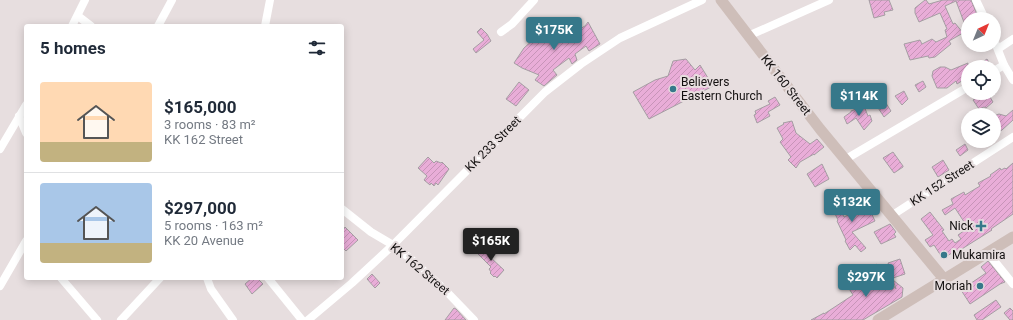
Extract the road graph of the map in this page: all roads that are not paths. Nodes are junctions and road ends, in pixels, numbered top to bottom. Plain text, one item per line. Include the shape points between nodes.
1 (85, 0) edge
2 (172, 0) edge
3 (270, 0) edge
4 (534, 0) edge
5 (702, 0) edge
6 (721, 0) edge
7 (829, 0) edge
8 (976, 0) edge
9 (982, 12) edge
10 (78, 16) junction
11 (73, 24) edge
12 (88, 24) edge
13 (159, 24) edge
14 (265, 24) edge
15 (502, 32) dead end
16 (748, 36) junction
17 (1013, 39) edge
18 (1001, 47) edge
19 (999, 52) edge
20 (1004, 65) junction
21 (1001, 67) edge
22 (1013, 80) edge
23 (961, 91) edge
24 (24, 107) edge
25 (19, 116) junction
26 (24, 129) edge
27 (1013, 137) edge
28 (0, 149) edge
29 (846, 159) junction
30 (344, 211) edge
31 (891, 216) junction
32 (1013, 237) edge
33 (24, 244) edge
34 (393, 245) junction
35 (988, 253) junction
36 (944, 279) junction
37 (62, 280) edge
38 (158, 280) edge
39 (208, 280) edge
40 (270, 280) edge
41 (1013, 284) edge
42 (0, 286) edge
43 (97, 320) edge
44 (121, 320) edge
45 (233, 320) edge
46 (302, 320) edge
47 (308, 320) edge
48 (474, 320) edge
49 (878, 320) edge

1 - 10 street
2 - 13 street
3 - 14 street
4 - 15 street
5 - 34 street, KK 233 Street via 620,38 545,92
6 - 16 main road, KK 160 Street
7 - 16 street
8 - 9 street
10 - 11 street
10 - 12 street
16 - 29 main road, KK 160 Street
17 - 18 street
19 - 20 street
20 - 21 street
20 - 22 street
23 - 29 street
24 - 25 street
25 - 26 street
25 - 28 street
27 - 31 street, KK 152 Street
29 - 31 main road, KK 160 Street
30 - 34 street, KK 162 Street via 371,232
31 - 36 main road, KK 160 Street
32 - 35 main road
33 - 42 street
34 - 47 street, KK 233 Street
34 - 48 street, KK 162 Street via 446,291
35 - 36 main road
35 - 41 street
36 - 49 main road
37 - 43 street
38 - 44 street
39 - 45 street via 211,289
40 - 46 street

